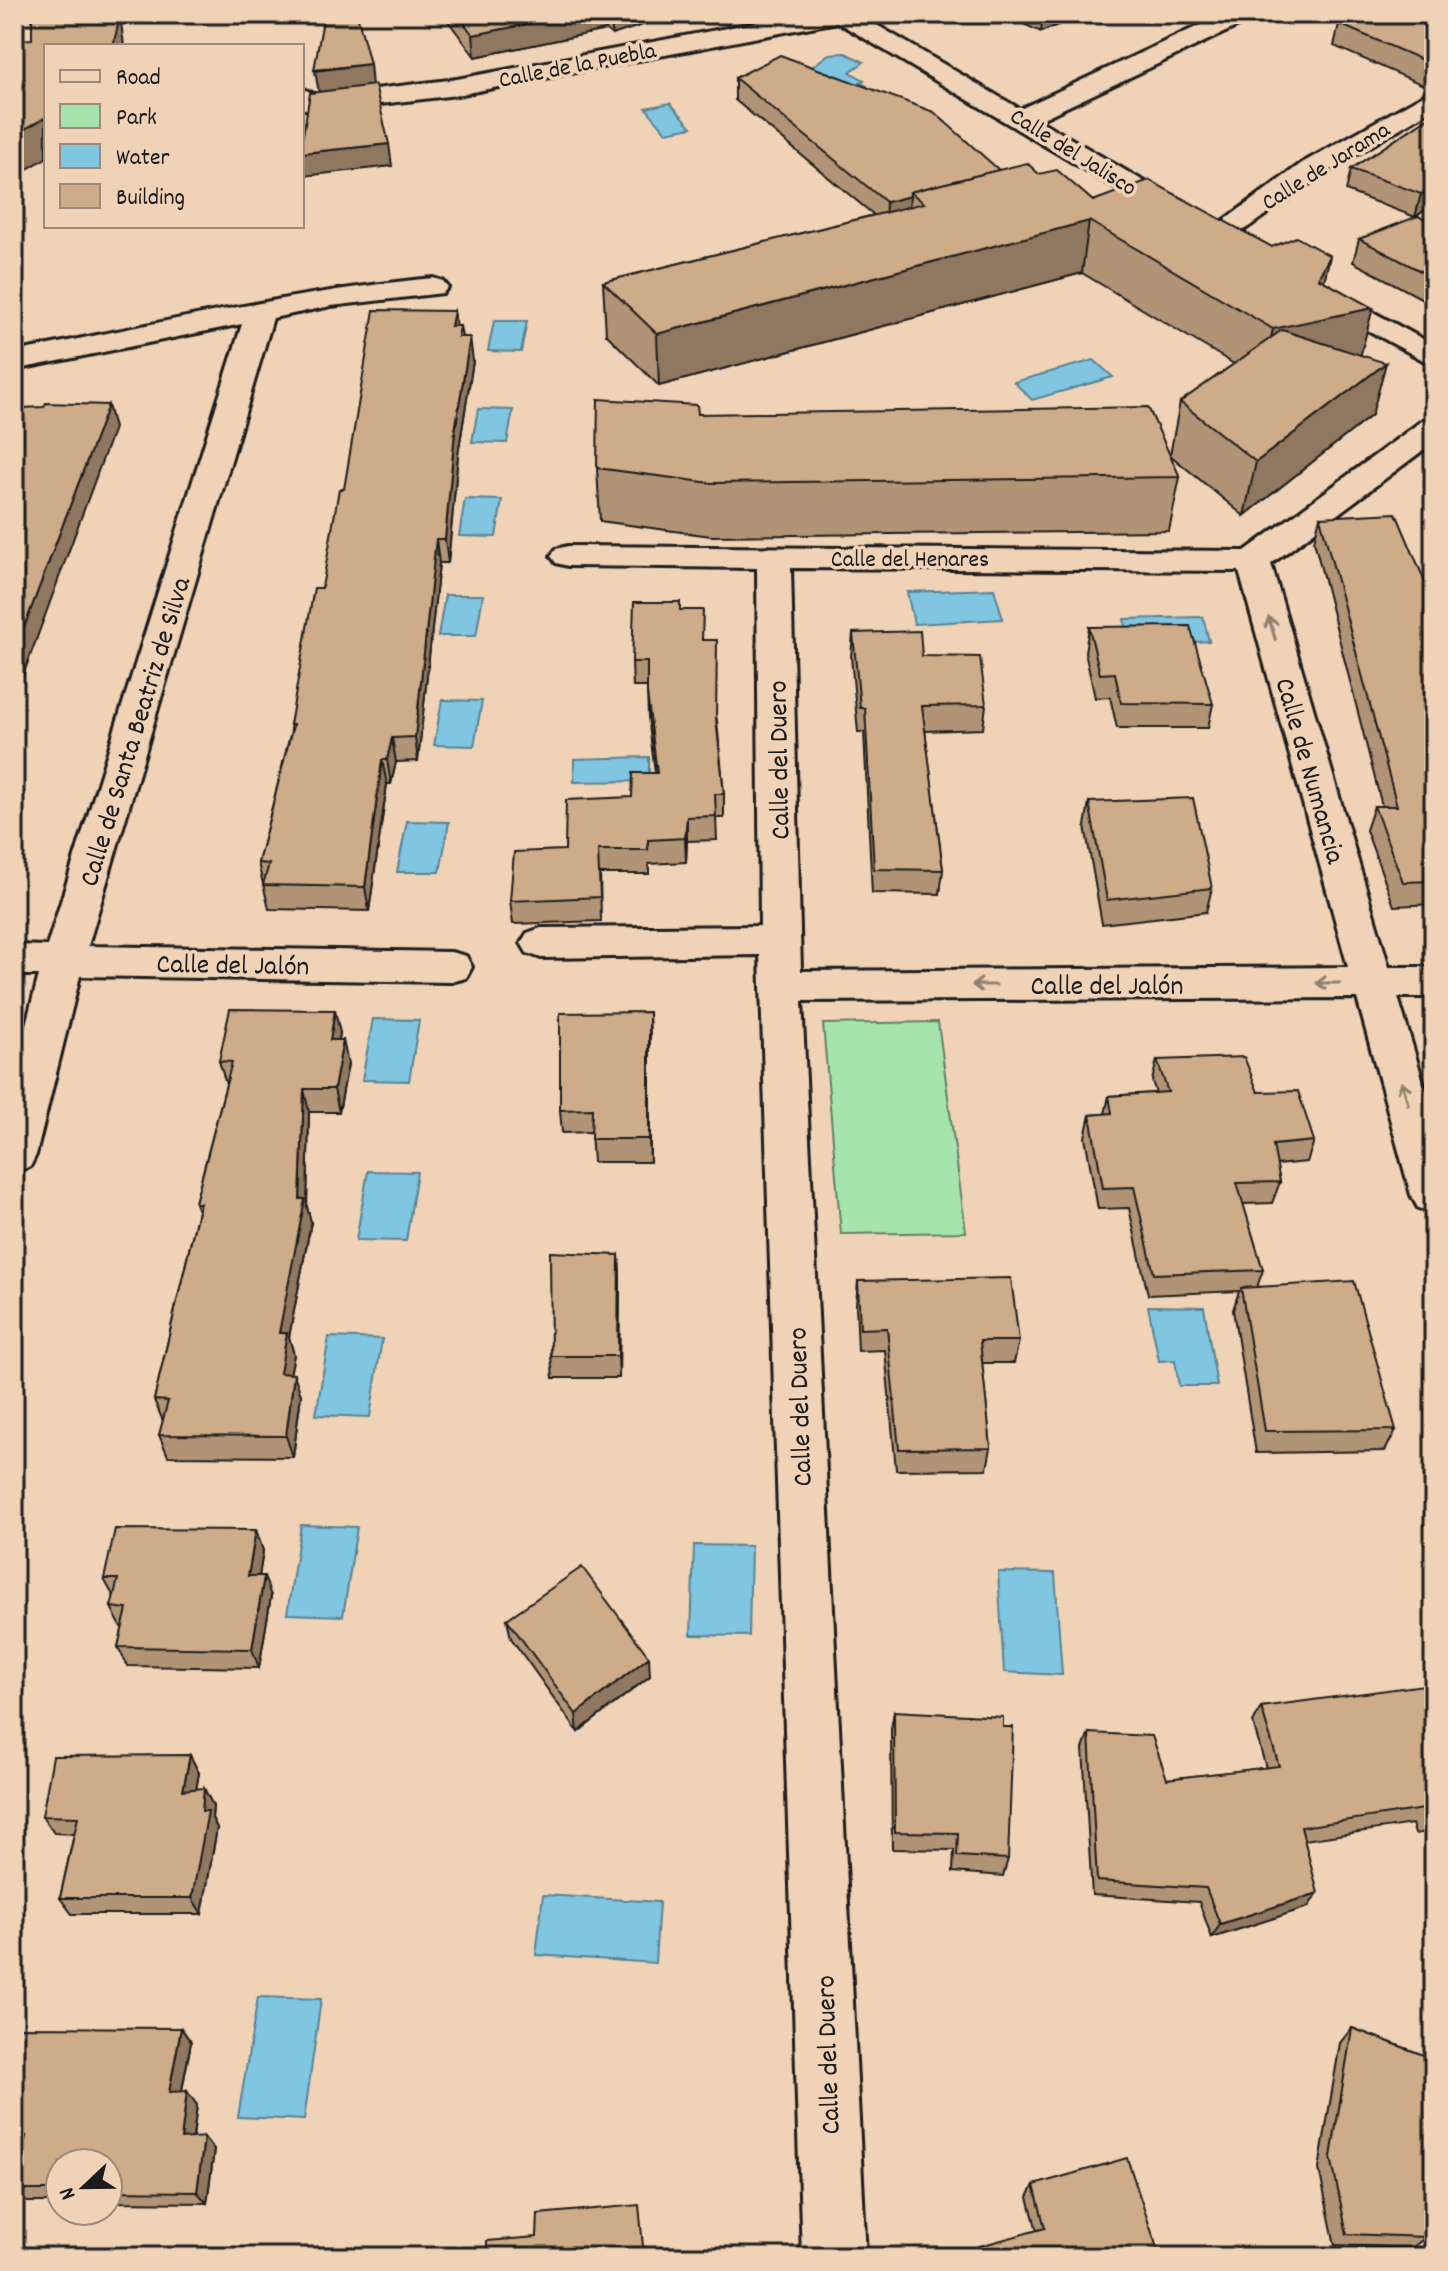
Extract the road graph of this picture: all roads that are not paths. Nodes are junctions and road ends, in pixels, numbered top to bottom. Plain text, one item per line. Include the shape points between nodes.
1 (841, 14) edge
2 (1244, 14) edge
3 (1434, 97) edge
4 (307, 100) edge
5 (1021, 118) junction
6 (1117, 179) junction
7 (1087, 186) dead end
8 (1217, 236) junction
9 (1244, 251) edge
10 (1298, 281) edge
11 (433, 287) dead end
12 (261, 309) junction
13 (1434, 357) edge
14 (14, 361) edge
15 (1434, 427) edge
16 (568, 556) dead end
17 (774, 557) junction
18 (1253, 561) junction
19 (541, 943) dead end
20 (14, 960) edge
21 (63, 960) junction
22 (780, 963) junction
23 (451, 967) dead end
24 (1434, 982) edge
25 (1373, 983) junction
26 (14, 1155) edge
27 (1434, 1195) edge
28 (834, 2257) edge

1 - 4 street, Calle de la Puebla via 457,87
1 - 5 street, Calle del Jalisco
2 - 5 street
3 - 8 street, Calle de Jarama via 1312,169
5 - 6 street, Calle del Jalisco
6 - 7 street
6 - 8 street, Calle del Jalisco
8 - 9 street, Calle del Jalisco
10 - 13 street
11 - 12 street
12 - 14 street
12 - 21 street, Calle de Santa Beatriz de Silva
15 - 18 street
16 - 17 street, Calle del Henares
17 - 18 street, Calle del Henares
17 - 22 street, Calle del Duero
25 -> 18 street, Calle de Numancia
19 - 22 street, Calle del Jalón
20 - 21 street, Calle del Jalón
21 - 23 street, Calle del Jalón
21 - 26 street, Calle de Santa Beatriz de Silva
25 -> 22 street, Calle del Jalón
22 - 28 street, Calle del Duero
24 - 25 street, Calle del Jalón
27 -> 25 street, Calle de Numancia

